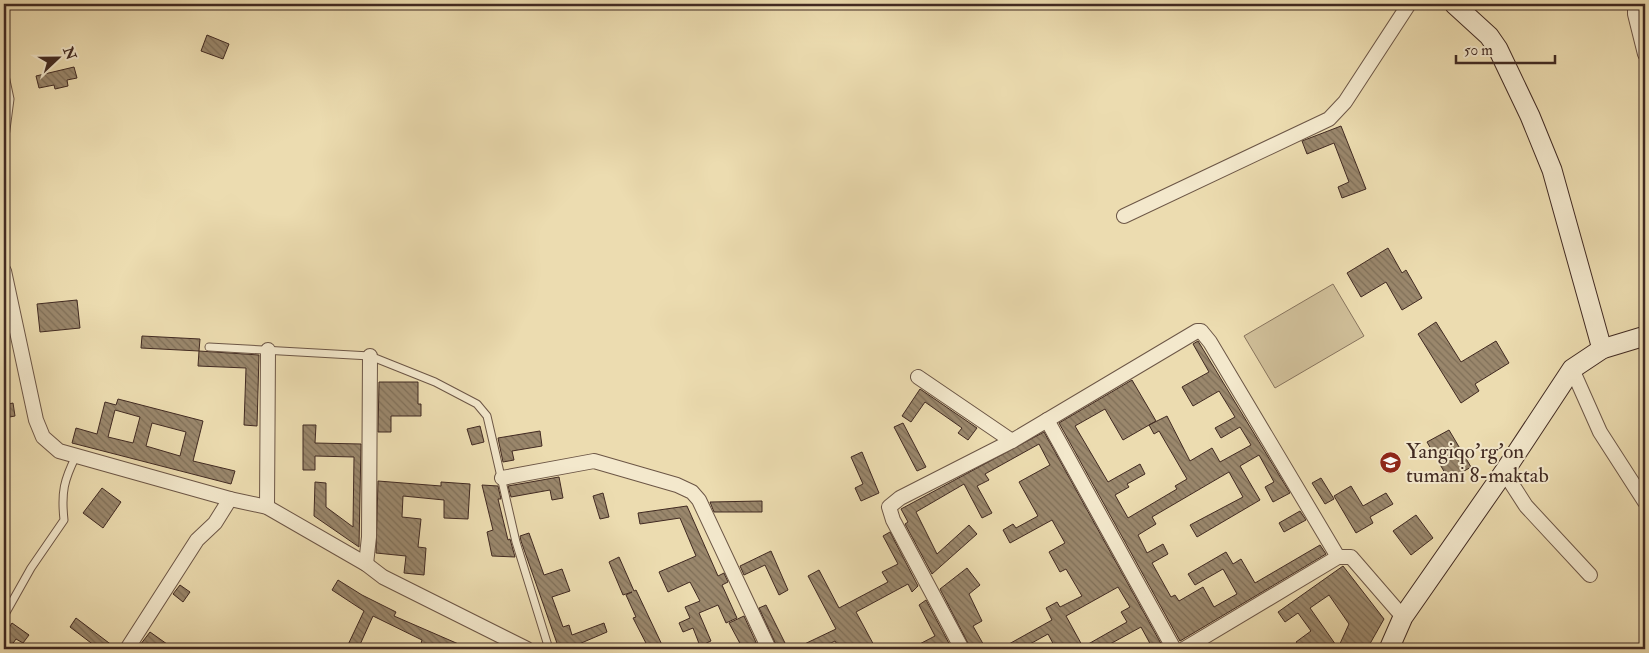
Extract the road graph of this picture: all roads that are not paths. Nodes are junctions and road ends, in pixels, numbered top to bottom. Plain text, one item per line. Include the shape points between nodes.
1 (1409, 4) edge
2 (1454, 4) edge
3 (1635, 4) edge
4 (1645, 54) edge
5 (4, 71) edge
6 (4, 145) edge
7 (1124, 216) dead end
8 (4, 271) edge
9 (1645, 336) edge
10 (210, 347) dead end
11 (1602, 349) junction
12 (268, 350) junction
13 (370, 356) junction
14 (1572, 369) junction
15 (918, 378) dead end
16 (1047, 420) junction
17 (1012, 441) junction
18 (76, 456) junction
19 (1504, 472) junction
20 (502, 478) junction
21 (230, 499) junction
22 (1645, 502) edge
23 (267, 507) junction
24 (1338, 557) junction
25 (366, 564) junction
26 (1590, 575) dead end
27 (4, 616) edge
28 (1403, 618) junction
29 (127, 649) edge
30 (527, 649) edge
31 (549, 649) edge
32 (769, 649) edge
33 (962, 649) edge
34 (1174, 649) edge
35 (1184, 649) edge
36 (1389, 649) edge

1 - 7 street via 1345,102 1329,119
2 - 11 main road via 1489,36 1498,49 1530,116 1552,170
3 - 4 street
5 - 6 lane via 10,99
8 - 18 street via 36,420 43,437 59,451
9 - 11 main road
10 - 12 lane
11 - 14 main road
12 - 13 lane
12 - 23 street
13 - 20 lane via 435,382 478,404 487,416
13 - 25 street
14 - 19 main road
14 - 22 street via 1600,432
15 - 17 street
16 - 17 street
16 - 24 street via 1188,335 1201,331
16 - 34 street
17 - 33 street via 900,498 889,507
18 - 21 street
18 - 27 lane via 62,494 64,520
19 - 26 street via 1526,506
19 - 28 main road
20 - 31 lane via 516,542
20 - 32 street via 594,461 692,492
21 - 23 street
21 - 29 street via 215,523 198,540
23 - 25 street
24 - 28 street via 1351,557
24 - 35 street
25 - 30 street via 383,577
28 - 36 main road

